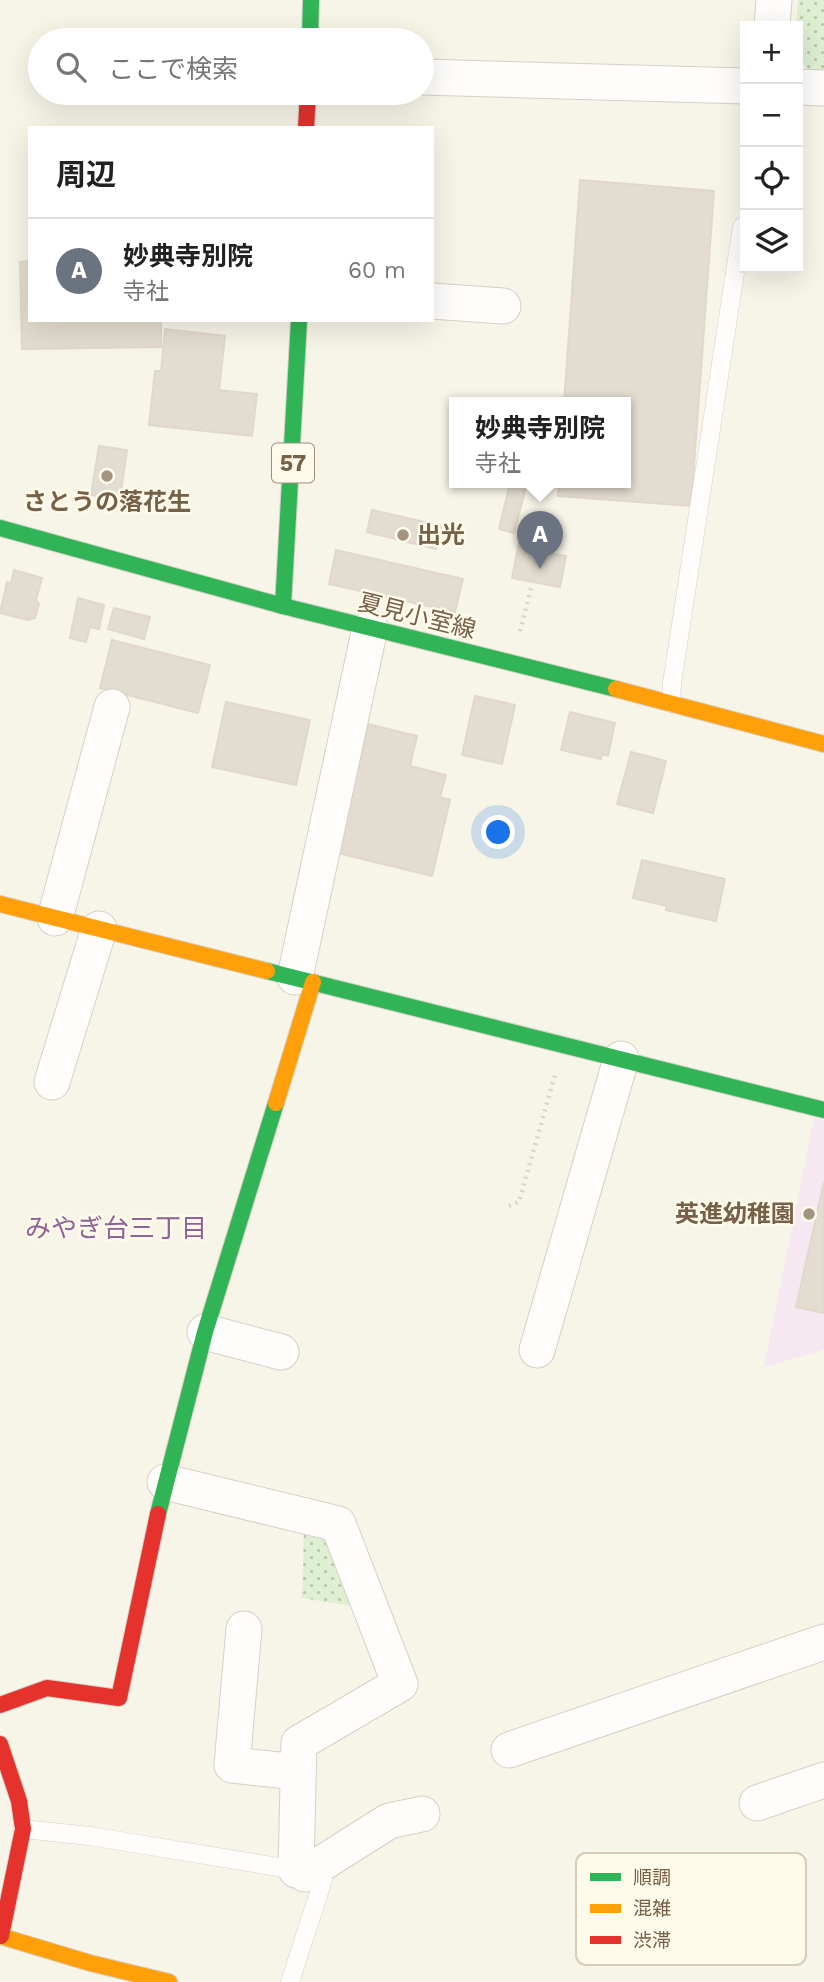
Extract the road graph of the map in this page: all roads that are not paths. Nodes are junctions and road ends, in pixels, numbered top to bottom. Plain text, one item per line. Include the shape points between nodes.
1 (311, 0) edge
2 (774, 0) edge
3 (772, 21) edge
4 (310, 28) edge
5 (434, 77) edge
6 (740, 86) edge
7 (803, 87) edge
8 (824, 88) edge
9 (307, 105) edge
10 (306, 126) edge
11 (740, 240) edge
12 (434, 301) edge
13 (503, 306) dead end
14 (299, 322) edge
15 (0, 528) edge
16 (283, 606) junction
17 (370, 628) junction
18 (671, 703) junction
19 (112, 707) dead end
20 (824, 744) edge
21 (0, 904) edge
22 (55, 918) junction
23 (99, 929) junction
24 (304, 980) junction
25 (621, 1059) junction
26 (52, 1082) dead end
27 (824, 1110) edge
28 (205, 1332) junction
29 (537, 1350) dead end
30 (281, 1352) dead end
31 (166, 1482) junction
32 (244, 1629) dead end
33 (824, 1642) edge
34 (0, 1706) edge
35 (0, 1744) edge
36 (509, 1750) dead end
37 (298, 1772) junction
38 (824, 1780) edge
39 (0, 1791) edge
40 (19, 1801) junction
41 (757, 1803) dead end
42 (422, 1814) dead end
43 (23, 1829) junction
44 (301, 1872) junction
45 (1, 1936) edge
46 (169, 1982) edge
47 (290, 1982) edge

1 - 4 street
2 - 3 street
5 - 6 street
7 - 8 street
9 - 10 street
11 - 18 lane
12 - 13 street
14 - 16 street, 57
15 - 16 street, 夏見小室線
16 - 17 street, 夏見小室線
17 - 18 street, 夏見小室線
17 - 24 street
18 - 20 street, 夏見小室線
19 - 22 street
21 - 22 street
22 - 23 street
23 - 24 street
23 - 26 street
24 - 25 street
24 - 28 street
25 - 27 street
25 - 29 street
28 - 30 street
28 - 31 street
31 - 34 street via 119,1698 47,1688
31 - 37 street via 338,1524 400,1684 299,1743
32 - 37 street via 232,1765
33 - 36 street
35 - 40 street
37 - 44 street
38 - 41 street
39 - 40 lane
40 - 43 street
42 - 44 street via 389,1821
43 - 44 lane
43 - 45 street
44 - 47 lane via 323,1880
45 - 46 street via 90,1964

